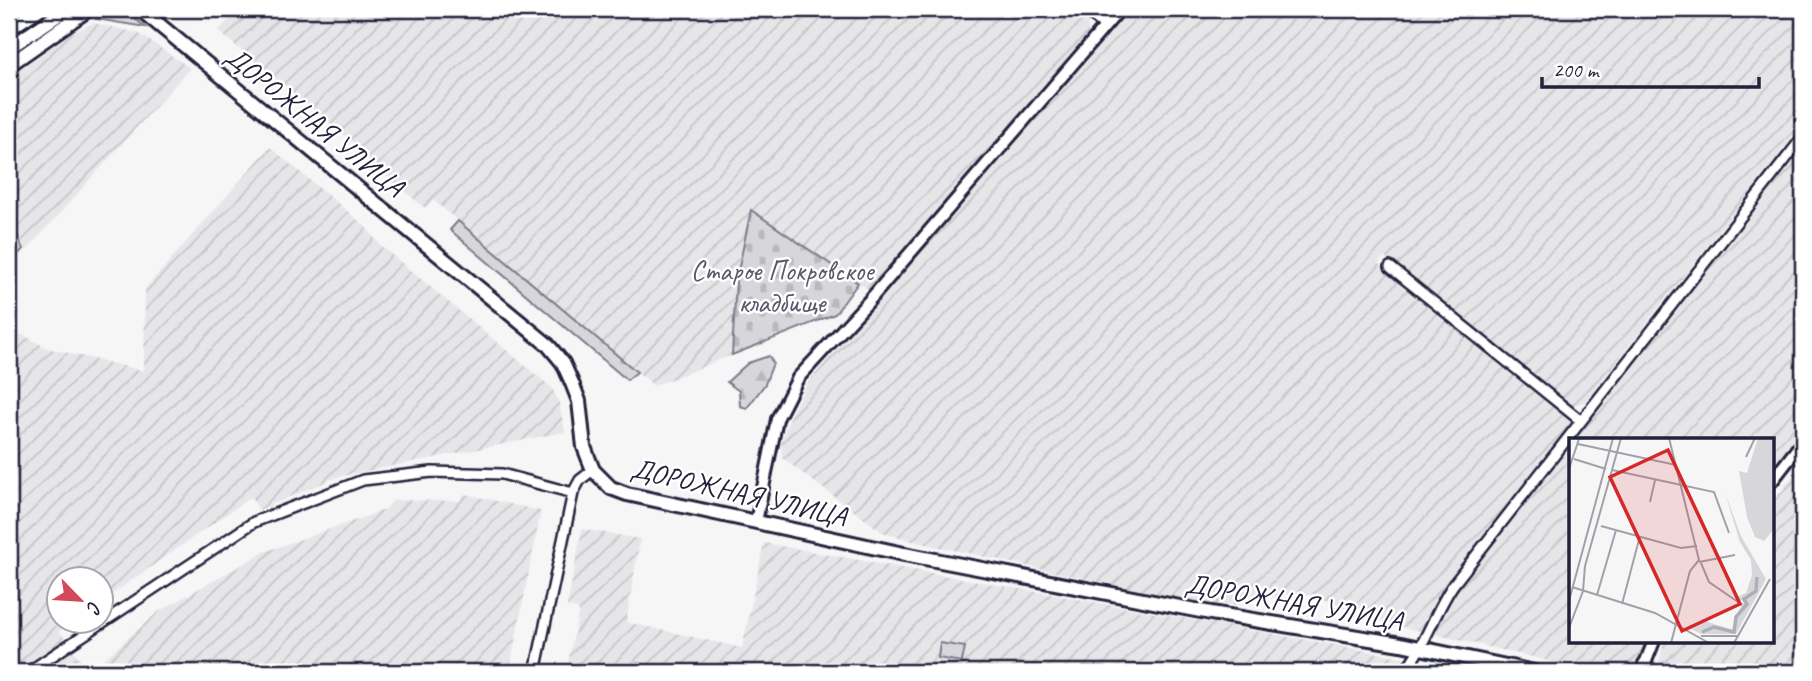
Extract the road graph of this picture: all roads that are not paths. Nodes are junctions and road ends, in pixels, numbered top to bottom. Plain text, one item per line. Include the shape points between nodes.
1 (39, 9) edge
2 (67, 9) edge
3 (89, 9) edge
4 (140, 9) edge
5 (1084, 9) edge
6 (1120, 9) edge
7 (1105, 26) junction
8 (9, 29) edge
9 (9, 48) edge
10 (9, 65) edge
11 (1803, 137) edge
12 (1390, 267) dead end
13 (1581, 421) junction
14 (1803, 441) edge
15 (593, 470) junction
16 (1773, 480) edge
17 (573, 494) junction
18 (756, 522) junction
19 (1654, 642) edge
20 (1422, 648) junction
21 (1644, 669) edge
22 (28, 672) edge
23 (536, 672) edge
24 (1404, 672) edge
25 (1534, 672) edge

1 - 8 main road
2 - 9 main road
3 - 10 main road
4 - 15 main road, ДОРОЖНАЯ УЛИЦА via 548,345 563,363 579,401 584,447
5 - 7 street
6 - 7 street
7 - 18 street via 931,230 797,377 777,419
11 - 13 street
12 - 13 street
13 - 20 street via 1453,585
14 - 16 street
15 - 17 street via 580,480
15 - 18 main road, ДОРОЖНАЯ УЛИЦА via 611,488 627,495
17 - 22 street via 502,474 432,472 363,480 254,522
17 - 23 street
18 - 20 main road, ДОРОЖНАЯ УЛИЦА via 1211,613
19 - 21 street
20 - 24 street
20 - 25 main road, ДОРОЖНАЯ УЛИЦА

